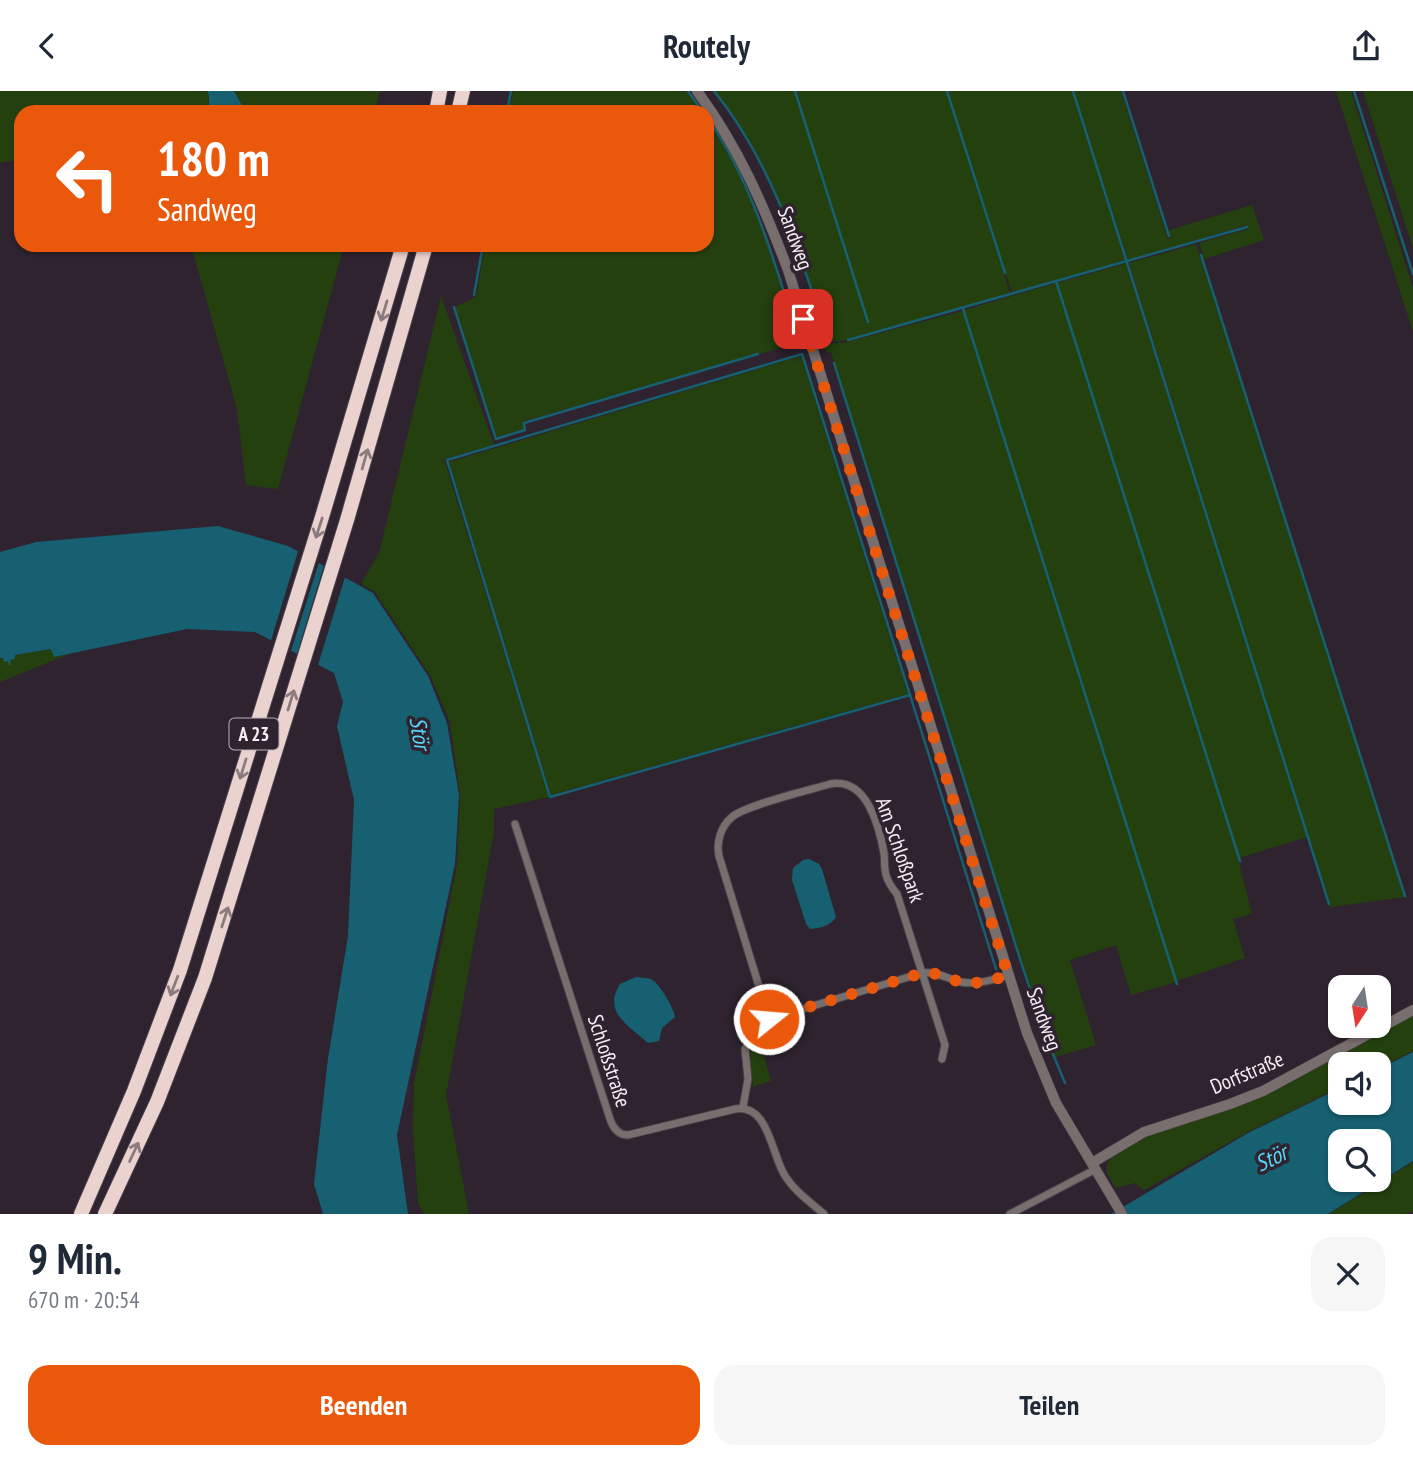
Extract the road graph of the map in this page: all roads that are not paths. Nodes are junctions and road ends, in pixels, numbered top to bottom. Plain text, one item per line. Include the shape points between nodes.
1 (714, 114) edge
2 (401, 252) edge
3 (424, 252) edge
4 (515, 824) dead end
5 (922, 973) junction
6 (1008, 975) junction
7 (1413, 1010) edge
8 (769, 1019) junction
9 (942, 1059) dead end
10 (743, 1107) junction
11 (1095, 1166) junction
12 (81, 1214) edge
13 (106, 1214) edge
14 (824, 1214) edge
15 (1010, 1214) edge
16 (1122, 1214) edge

1 - 6 street, Sandweg via 751,179 788,271
2 -> 12 highway, A 23 via 180,970
13 -> 3 highway, A 23 via 157,1102 205,978 347,520
4 - 10 street, Schloßstraße via 615,1129 628,1135
5 - 6 street via 964,983
5 - 8 street
5 - 8 street, Am Schloßpark via 897,894 885,874 884,854 869,805 854,789 830,784 741,811 725,825 718,841
5 - 9 street, Am Schloßpark via 945,1045
6 - 11 street, Sandweg via 1056,1103
7 - 11 street, Dorfstraße via 1263,1091 1144,1132
8 - 10 street via 757,1027 745,1049 748,1079
10 - 14 street via 759,1117 792,1185
11 - 15 street
11 - 16 street, Sandweg

